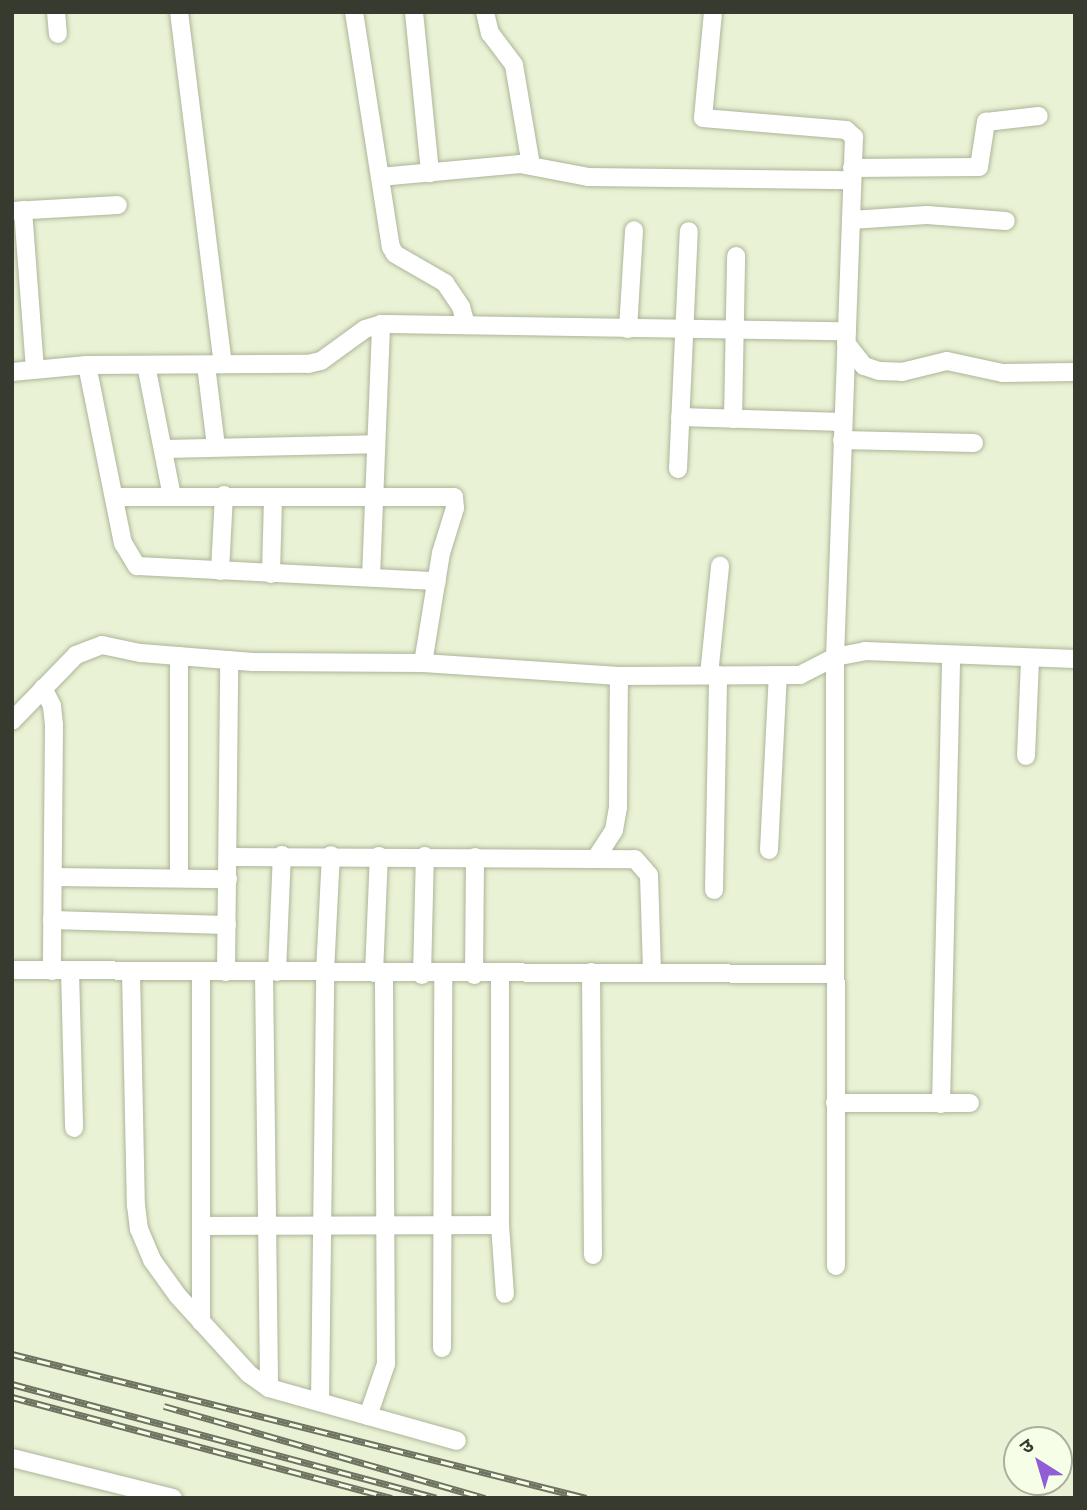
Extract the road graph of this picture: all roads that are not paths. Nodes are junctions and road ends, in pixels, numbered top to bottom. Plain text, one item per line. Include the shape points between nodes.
1 (56, 12) edge
2 (179, 12) edge
3 (354, 12) edge
4 (414, 12) edge
5 (485, 12) edge
6 (713, 12) edge
7 (58, 34) dead end
8 (1039, 116) dead end
9 (531, 165) junction
10 (430, 173) junction
11 (852, 174) junction
12 (380, 177) junction
13 (118, 205) dead end
14 (17, 210) edge
15 (851, 220) junction
16 (1006, 221) dead end
17 (634, 230) dead end
18 (689, 231) dead end
19 (736, 256) dead end
20 (381, 324) junction
21 (466, 325) junction
22 (628, 329) junction
23 (683, 330) junction
24 (733, 330) junction
25 (846, 337) junction
26 (214, 364) junction
27 (87, 365) junction
28 (146, 365) junction
29 (35, 369) junction
30 (12, 372) edge
31 (1075, 372) edge
32 (680, 417) junction
33 (733, 419) junction
34 (843, 431) junction
35 (974, 443) dead end
36 (376, 444) junction
37 (216, 446) junction
38 (163, 449) junction
39 (678, 469) dead end
40 (224, 495) junction
41 (371, 495) junction
42 (172, 496) junction
43 (114, 497) junction
44 (273, 497) junction
45 (720, 566) dead end
46 (220, 571) junction
47 (271, 574) junction
48 (371, 577) junction
49 (437, 581) junction
50 (179, 656) junction
51 (951, 656) junction
52 (835, 657) junction
53 (1030, 659) junction
54 (1075, 659) edge
55 (229, 660) junction
56 (423, 663) junction
57 (714, 675) junction
58 (778, 675) junction
59 (620, 676) junction
60 (43, 688) junction
61 (12, 721) edge
62 (1026, 756) dead end
63 (769, 850) dead end
64 (282, 855) junction
65 (331, 855) junction
66 (379, 856) junction
67 (425, 856) junction
68 (228, 857) junction
69 (475, 857) junction
70 (596, 858) junction
71 (52, 877) junction
72 (179, 878) junction
73 (228, 879) junction
74 (713, 890) dead end
75 (52, 920) junction
76 (227, 925) junction
77 (12, 970) edge
78 (52, 971) junction
79 (70, 971) junction
80 (131, 972) junction
81 (201, 972) junction
82 (226, 972) junction
83 (270, 972) junction
84 (324, 972) junction
85 (592, 972) junction
86 (652, 972) junction
87 (379, 974) junction
88 (500, 974) junction
89 (834, 974) junction
90 (422, 975) junction
91 (443, 975) junction
92 (474, 975) junction
93 (835, 1103) junction
94 (970, 1103) dead end
95 (941, 1104) junction
96 (74, 1128) dead end
97 (264, 1224) junction
98 (324, 1225) junction
99 (383, 1225) junction
100 (442, 1225) junction
101 (500, 1225) junction
102 (201, 1226) junction
103 (593, 1255) dead end
104 (836, 1266) dead end
105 (505, 1294) dead end
106 (201, 1322) junction
107 (442, 1348) dead end
108 (269, 1388) junction
109 (320, 1402) junction
110 (368, 1416) junction
111 (457, 1441) dead end
112 (12, 1458) edge
113 (173, 1498) edge

1 - 7 street
2 - 26 street
3 - 12 street
4 - 10 street
5 - 9 street via 490,33 514,65
6 - 11 street via 703,118 850,131
8 - 11 street via 986,122 979,167
9 - 10 street
9 - 11 street via 588,177
10 - 12 street
11 - 15 street
12 - 21 street via 395,254 445,283 461,307
13 - 14 street
14 - 29 street
15 - 16 street via 927,215
15 - 25 street
17 - 22 street
18 - 23 street
19 - 24 street
20 - 21 street
20 - 26 street via 365,329 321,361 290,366
20 - 36 street
21 - 22 street
22 - 23 street
23 - 24 street
23 - 32 street
24 - 25 street
24 - 33 street
25 - 31 street via 864,366 879,372 902,372 947,361 1003,373
25 - 34 street
26 - 28 street
26 - 37 street
27 - 28 street
27 - 29 street
27 - 43 street
28 - 38 street
29 - 30 street
32 - 33 street
32 - 39 street
33 - 34 street
34 - 35 street
34 - 52 street
36 - 37 street
36 - 41 street
37 - 38 street
38 - 42 street
40 - 42 street
40 - 44 street
40 - 46 street
41 - 44 street
41 - 48 street
41 - 49 street via 454,497
42 - 43 street
43 - 46 street via 125,550 136,566
44 - 47 street
45 - 57 street
46 - 47 street
47 - 48 street
48 - 49 street
49 - 56 street
50 - 55 street
50 - 60 street via 90,647
50 - 72 street
51 - 52 street via 865,651
51 - 53 street
51 - 95 street
52 - 58 street via 800,675
52 - 89 street via 839,736
53 - 54 street
53 - 62 street
55 - 56 street
55 - 68 street
56 - 59 street
57 - 58 street
57 - 59 street
57 - 74 street
58 - 63 street
59 - 70 street via 618,807 614,830
60 - 61 street
60 - 71 street via 54,725
64 - 65 street
64 - 68 street
64 - 83 street
65 - 66 street
65 - 84 street
66 - 67 street
66 - 87 street
67 - 69 street
67 - 90 street
68 - 73 street
69 - 70 street
69 - 92 street
70 - 86 street via 635,859 648,870
71 - 72 street
71 - 75 street
72 - 73 street
73 - 76 street
75 - 76 street
75 - 78 street
76 - 82 street
77 - 78 street
78 - 79 street
79 - 80 street
79 - 96 street
80 - 81 street
80 - 106 street via 139,1228 152,1260
81 - 82 street
81 - 102 street
82 - 83 street
83 - 84 street
83 - 97 street
84 - 87 street
84 - 98 street
85 - 86 street
85 - 88 street
85 - 103 street
86 - 89 street
87 - 90 street
87 - 99 street
88 - 92 street
88 - 101 street
89 - 93 street
90 - 91 street
91 - 92 street
91 - 100 street
93 - 95 street
93 - 104 street
94 - 95 street
97 - 98 street
97 - 102 street
97 - 108 street
98 - 99 street
98 - 109 street
99 - 100 street
99 - 110 street via 386,1364
100 - 101 street
100 - 107 street
101 - 105 street
102 - 106 street
106 - 108 street via 249,1374
108 - 109 street
109 - 110 street
110 - 111 street
112 - 113 street

